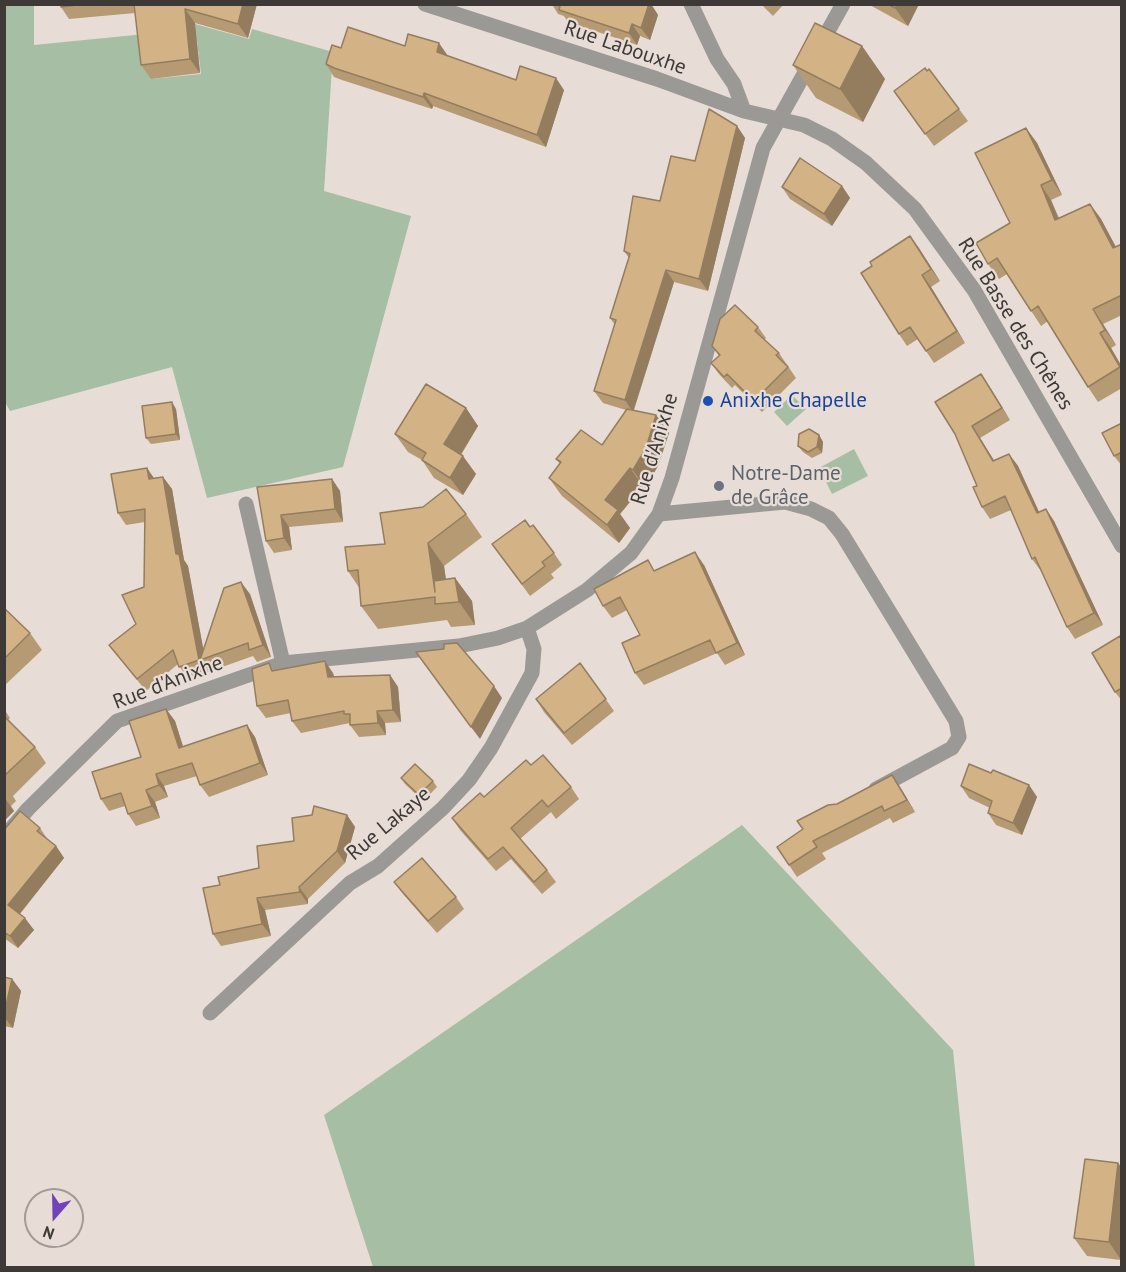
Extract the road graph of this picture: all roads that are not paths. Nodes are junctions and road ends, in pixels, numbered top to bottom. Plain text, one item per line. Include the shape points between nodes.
1 (425, 4) edge
2 (691, 4) edge
3 (843, 4) edge
4 (744, 111) junction
5 (777, 121) junction
6 (246, 504) dead end
7 (659, 514) junction
8 (1122, 546) edge
9 (527, 628) junction
10 (283, 663) junction
11 (861, 797) edge
12 (4, 837) edge
13 (210, 1013) dead end

1 - 4 street, Rue Labouxhe
2 - 4 street via 717,59 734,84
3 - 5 street, Rue d'Anixhe
4 - 5 street, Rue Labouxhe
5 - 7 street, Rue d'Anixhe via 763,148
5 - 8 street, Rue Basse des Chênes via 804,125 832,139 866,163 915,209 974,290
6 - 10 street
7 - 9 street, Rue d'Anixhe via 631,552 588,590
7 - 11 street via 785,502 829,518 842,534 956,721 959,737 952,748
9 - 10 street, Rue d'Anixhe via 459,646
9 - 13 street, Rue Lakaye via 534,649 531,673 469,780 443,808 378,866 350,883
10 - 12 street, Rue d'Anixhe via 117,721

